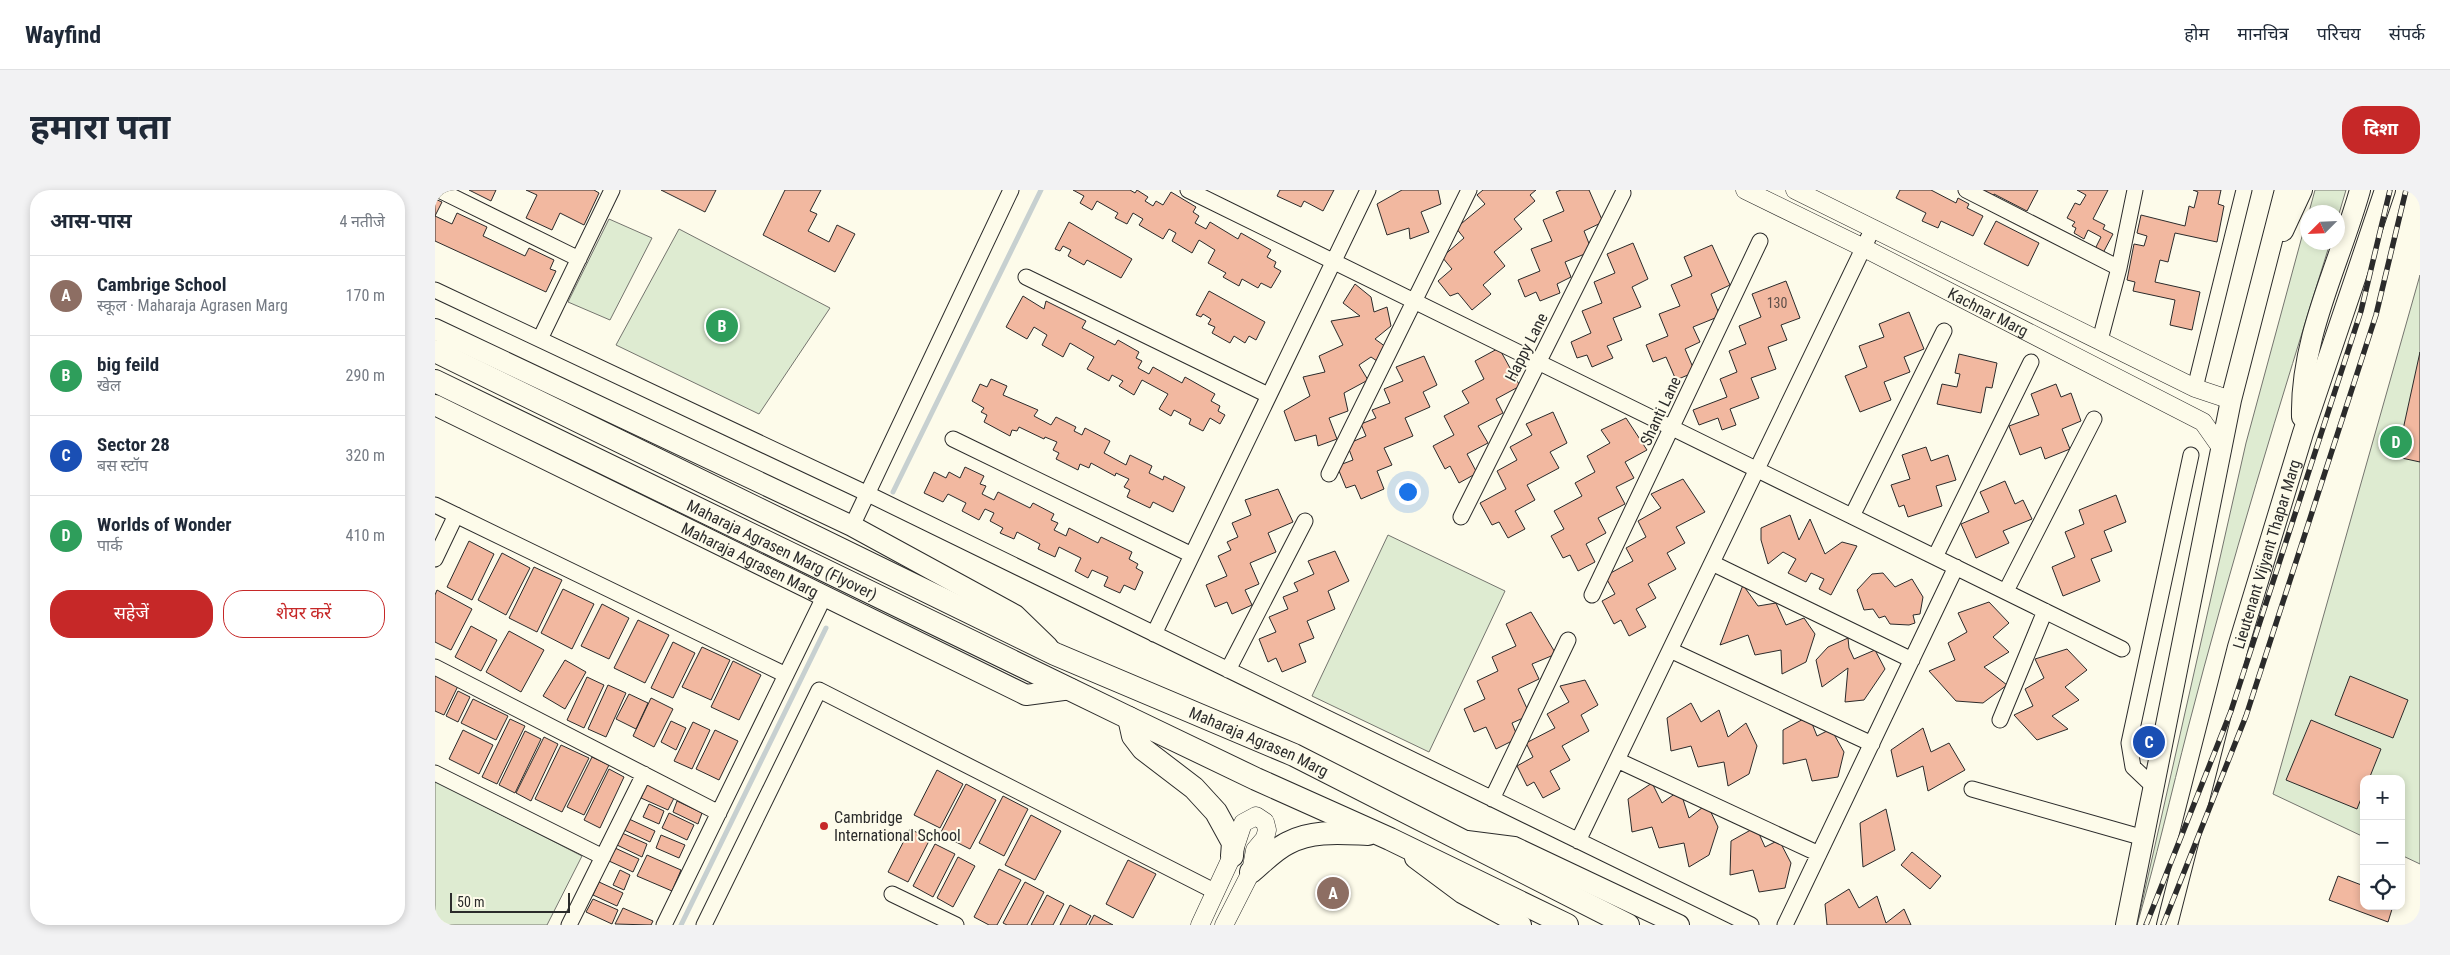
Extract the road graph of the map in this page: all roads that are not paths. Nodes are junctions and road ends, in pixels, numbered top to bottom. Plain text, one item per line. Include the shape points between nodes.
1 (439, 190) edge
2 (612, 190) edge
3 (1011, 190) edge
4 (1188, 190) edge
5 (1368, 190) edge
6 (1469, 190) edge
7 (1745, 190) edge
8 (1795, 190) edge
9 (1966, 190) edge
10 (2135, 190) edge
11 (2244, 190) edge
12 (2285, 190) edge
13 (2302, 190) edge
14 (2360, 190) edge
15 (2385, 190) edge
16 (1623, 193) dead end
17 (1873, 228) junction
18 (1760, 242) dead end
19 (2273, 244) junction
20 (1864, 248) junction
21 (579, 259) junction
22 (1333, 262) junction
23 (2119, 268) junction
24 (1026, 277) dead end
25 (435, 290) edge
26 (1413, 301) junction
27 (435, 329) edge
28 (1944, 331) dead end
29 (540, 339) junction
30 (2100, 340) junction
31 (435, 351) edge
32 (1538, 362) junction
33 (2031, 362) dead end
34 (435, 381) edge
35 (2195, 388) junction
36 (1268, 395) junction
37 (2231, 400) junction
38 (435, 405) edge
39 (2094, 419) dead end
40 (1671, 428) junction
41 (2303, 433) junction
42 (953, 440) dead end
43 (2222, 449) junction
44 (2191, 455) dead end
45 (1757, 469) junction
46 (1329, 474) dead end
47 (867, 494) junction
48 (435, 505) edge
49 (456, 515) junction
50 (1853, 516) junction
51 (1461, 517) dead end
52 (1305, 521) dead end
53 (852, 526) junction
54 (1191, 555) junction
55 (1935, 557) junction
56 (435, 559) edge
57 (1712, 563) junction
58 (1957, 567) junction
59 (2006, 592) junction
60 (1592, 595) dead end
61 (824, 597) junction
62 (2045, 610) junction
63 (1153, 634) junction
64 (1568, 640) dead end
65 (2122, 649) dead end
66 (1670, 650) junction
67 (1055, 654) junction
68 (1912, 660) junction
69 (435, 667) edge
70 (1228, 670) junction
71 (786, 675) junction
72 (1071, 689) junction
73 (1129, 718) junction
74 (2000, 720) dead end
75 (1872, 744) junction
76 (1617, 760) junction
77 (435, 773) edge
78 (644, 774) junction
79 (2154, 787) junction
80 (1972, 790) dead end
81 (1492, 799) junction
82 (719, 813) junction
83 (1386, 837) junction
84 (2144, 838) junction
85 (1460, 840) junction
86 (1578, 841) junction
87 (1819, 854) junction
88 (1232, 856) junction
89 (603, 857) junction
90 (2186, 857) junction
91 (1251, 872) junction
92 (1216, 892) junction
93 (892, 894) dead end
94 (569, 925) edge
95 (664, 925) edge
96 (704, 925) edge
97 (956, 925) edge
98 (1200, 925) edge
99 (1224, 925) edge
100 (1521, 925) edge
101 (1567, 925) edge
102 (1628, 925) edge
103 (1679, 925) edge
104 (1751, 925) edge
105 (1785, 925) edge
106 (2126, 925) edge
107 (2167, 925) edge
108 (2173, 925) edge

1 - 21 street
2 - 21 street
3 - 47 street
4 - 22 street
5 - 22 street
6 - 26 street
7 - 20 street, Kachnar Marg
8 - 17 street, Kachnar Marg
9 - 23 street
10 - 23 street
11 - 35 street
12 - 19 main road
13 - 19 main road via 2287,226
14 - 41 main road via 2309,347 2304,379
15 - 41 main road, Lieutenant Vijyant Thapar Marg
16 - 32 street, Happy Lane
17 - 20 street
17 - 30 street, Kachnar Marg
18 - 40 street, Shanti Lane
19 - 37 main road
20 - 43 street, Kachnar Marg via 2203,422
20 - 45 street
21 - 29 street
22 - 26 street
22 - 36 street
23 - 30 street
24 - 36 street
25 - 29 street
26 - 32 street
26 - 46 street
27 - 53 main road
28 - 50 street
29 - 47 street
30 - 35 street, Kachnar Marg
31 - 67 main road, Maharaja Agrasen Marg (Flyover)
32 - 40 street
32 - 51 street, Happy Lane
33 - 55 street
34 - 72 main road, Maharaja Agrasen Marg (Flyover)
35 - 37 street, Kachnar Marg
36 - 54 street
37 - 43 main road
38 - 61 main road, Maharaja Agrasen Marg
39 - 59 street
40 - 45 street
40 - 60 street, Shanti Lane
41 - 90 main road, Lieutenant Vijyant Thapar Marg via 2238,647
42 - 54 street
43 - 79 main road
44 - 79 street via 2129,743 2133,767
45 - 50 street
45 - 57 street
47 - 53 street
47 - 63 street
48 - 49 street
49 - 56 street
49 - 71 street
50 - 55 street
52 - 70 street
53 - 67 main road via 1015,616
54 - 63 street
55 - 58 street
57 - 66 street
57 - 68 street
58 - 59 street
58 - 68 street
59 - 62 street
61 - 71 street
61 - 72 main road, Maharaja Agrasen Marg via 1026,695
62 - 65 street
62 - 74 street
63 - 70 street
64 - 81 street
66 - 75 street
66 - 76 street
67 - 85 main road, Maharaja Agrasen Marg via 1294,755
68 - 75 street
69 - 78 street
70 - 81 street
71 - 82 street
72 - 73 main road, Maharaja Agrasen Marg (Flyover)
73 - 83 main road, Maharaja Agrasen Marg
73 - 88 main road via 1133,736 1143,749 1194,788 1216,812 1233,844
75 - 87 street
76 - 86 street
76 - 87 street
77 - 89 street
78 - 82 street
78 - 89 street
79 - 84 main road
80 - 84 street
81 - 86 street
82 - 95 street
83 - 91 main road via 1341,833 1307,836 1287,843
83 - 100 main road via 1462,893
83 - 101 main road, Maharaja Agrasen Marg
84 - 106 main road
85 - 102 main road, Maharaja Agrasen Marg
85 - 103 main road via 1514,847
86 - 104 street
87 - 105 street
88 - 91 street via 1243,823 1257,816 1262,818 1267,830 1255,850
88 - 92 street
89 - 94 street
90 - 107 main road, Lieutenant Vijyant Thapar Marg
90 - 108 main road
91 - 99 street
92 - 96 street via 819,690
92 - 98 street
93 - 97 street

